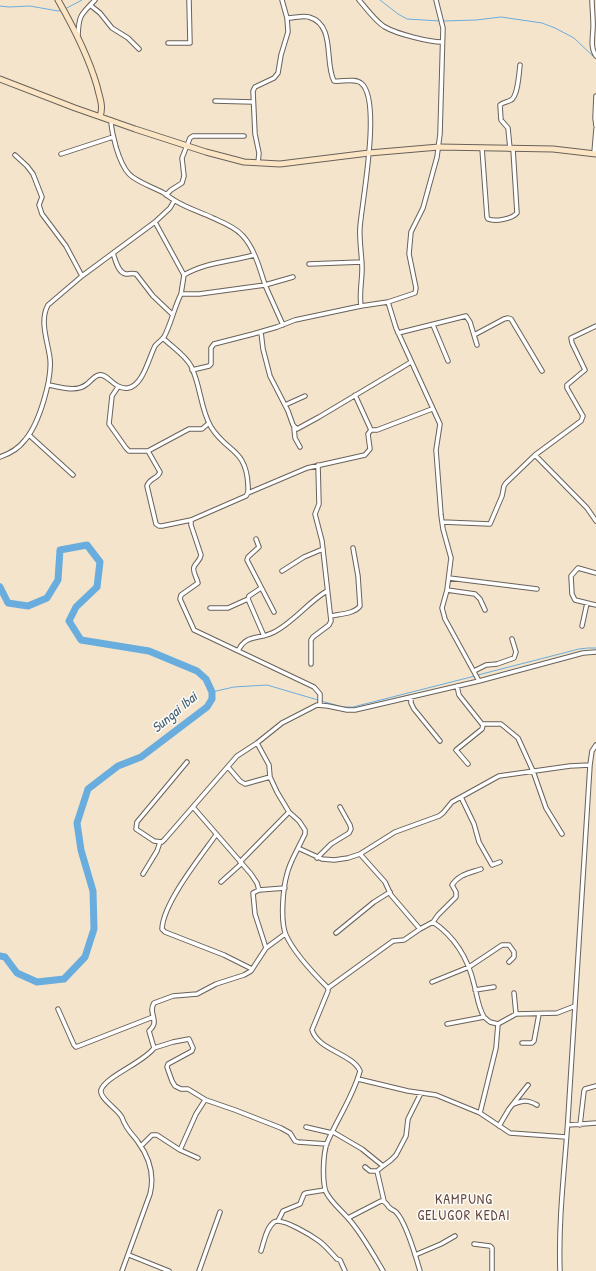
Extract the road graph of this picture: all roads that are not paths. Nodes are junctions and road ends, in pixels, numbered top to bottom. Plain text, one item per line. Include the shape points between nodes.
1 (95, 0) edge
2 (189, 0) edge
3 (282, 0) edge
4 (359, 0) edge
5 (436, 0) edge
6 (592, 0) edge
7 (59, 1) edge
8 (90, 5) junction
9 (287, 18) junction
10 (78, 35) junction
11 (442, 42) junction
12 (168, 43) dead end
13 (139, 49) dead end
14 (596, 56) edge
15 (520, 65) dead end
16 (0, 79) edge
17 (596, 96) edge
18 (215, 101) dead end
19 (253, 102) junction
20 (100, 116) junction
21 (112, 120) junction
22 (596, 128) edge
23 (244, 136) dead end
24 (113, 137) junction
25 (186, 146) junction
26 (438, 147) junction
27 (482, 148) junction
28 (511, 149) junction
29 (369, 153) junction
30 (61, 154) dead end
31 (595, 154) edge
32 (15, 155) dead end
33 (258, 163) junction
34 (166, 194) junction
35 (174, 201) junction
36 (155, 222) junction
37 (113, 253) junction
38 (254, 255) junction
39 (362, 262) junction
40 (309, 264) dead end
41 (184, 275) junction
42 (82, 276) junction
43 (293, 277) dead end
44 (265, 285) junction
45 (181, 294) junction
46 (388, 302) junction
47 (361, 306) junction
48 (172, 314) junction
49 (283, 325) junction
50 (432, 325) junction
51 (596, 326) edge
52 (261, 332) junction
53 (398, 333) junction
54 (474, 335) junction
55 (163, 338) junction
56 (477, 345) dead end
57 (448, 361) dead end
58 (410, 362) junction
59 (192, 370) junction
60 (542, 372) dead end
61 (48, 385) junction
62 (118, 387) junction
63 (305, 396) dead end
64 (355, 396) junction
65 (285, 405) junction
66 (432, 409) junction
67 (209, 423) junction
68 (294, 428) junction
69 (371, 430) junction
70 (29, 435) junction
71 (300, 447) dead end
72 (148, 452) junction
73 (535, 455) junction
74 (0, 458) edge
75 (318, 466) junction
76 (73, 475) dead end
77 (248, 492) junction
78 (191, 520) junction
79 (596, 521) edge
80 (442, 522) junction
81 (256, 539) dead end
82 (353, 548) dead end
83 (323, 549) junction
84 (282, 571) dead end
85 (596, 573) edge
86 (449, 578) junction
87 (261, 588) junction
88 (537, 588) dead end
89 (447, 590) junction
90 (328, 591) junction
91 (248, 599) junction
92 (587, 603) junction
93 (596, 605) edge
94 (210, 608) dead end
95 (485, 610) dead end
96 (274, 612) dead end
97 (331, 616) junction
98 (582, 626) dead end
99 (264, 636) junction
100 (512, 639) dead end
101 (238, 651) junction
102 (596, 652) edge
103 (311, 664) dead end
104 (474, 672) junction
105 (478, 680) junction
106 (457, 686) junction
107 (411, 697) junction
108 (320, 703) junction
109 (484, 725) junction
110 (440, 741) dead end
111 (257, 743) junction
112 (596, 745) edge
113 (187, 762) dead end
114 (468, 764) dead end
115 (590, 765) junction
116 (228, 766) junction
117 (533, 771) junction
118 (270, 777) junction
119 (461, 797) junction
120 (192, 807) junction
121 (340, 807) dead end
122 (289, 812) junction
123 (562, 834) dead end
124 (216, 835) junction
125 (160, 842) junction
126 (298, 848) junction
127 (360, 854) junction
128 (317, 858) junction
129 (500, 862) dead end
130 (240, 863) junction
131 (481, 869) dead end
132 (143, 874) dead end
133 (221, 882) dead end
134 (285, 888) junction
135 (259, 890) junction
136 (390, 892) junction
137 (433, 922) junction
138 (420, 929) junction
139 (336, 933) dead end
140 (285, 934) junction
141 (266, 948) junction
142 (509, 962) dead end
143 (469, 967) junction
144 (252, 969) junction
145 (432, 982) dead end
146 (328, 988) junction
147 (494, 988) dead end
148 (475, 990) junction
149 (514, 993) dead end
150 (575, 1006) junction
151 (58, 1010) dead end
152 (516, 1014) junction
153 (539, 1014) junction
154 (153, 1017) junction
155 (484, 1017) junction
156 (447, 1024) dead end
157 (498, 1024) junction
158 (522, 1043) dead end
159 (154, 1048) junction
160 (358, 1079) junction
161 (528, 1084) dead end
162 (596, 1086) edge
163 (421, 1092) junction
164 (205, 1100) junction
165 (513, 1104) junction
166 (537, 1105) dead end
167 (480, 1113) junction
168 (596, 1123) edge
169 (570, 1125) junction
170 (578, 1125) junction
171 (499, 1126) junction
172 (306, 1127) dead end
173 (332, 1133) junction
174 (566, 1137) junction
175 (327, 1144) junction
176 (141, 1146) junction
177 (180, 1150) junction
178 (198, 1158) dead end
179 (382, 1166) junction
180 (365, 1167) dead end
181 (377, 1171) junction
182 (325, 1190) junction
183 (384, 1201) junction
184 (220, 1212) dead end
185 (348, 1218) junction
186 (278, 1221) junction
187 (455, 1236) dead end
188 (474, 1244) dead end
189 (261, 1251) dead end
190 (129, 1255) junction
191 (415, 1255) junction
192 (122, 1271) edge
193 (169, 1271) edge
194 (199, 1271) edge
195 (345, 1271) edge
196 (383, 1271) edge
197 (420, 1271) edge
198 (492, 1271) edge
199 (560, 1271) edge

1 - 8 street
2 - 12 street via 190,43
3 - 9 street
4 - 11 street via 386,28 405,35
5 - 11 street via 443,28
6 - 14 street via 592,44
7 - 10 street
8 - 10 street via 79,18
8 - 13 street via 112,28
9 - 19 street via 288,32 277,76 254,88
9 - 29 street via 306,16 319,22 329,47 330,70 334,81 358,81 363,85 370,107
10 - 20 street via 98,90
11 - 26 street
15 - 28 street via 515,95 500,105 501,120 508,128
16 - 20 street
17 - 22 street
18 - 19 street
19 - 33 street
20 - 21 street
21 - 24 street
21 - 25 street
22 - 31 street
23 - 25 street via 193,136
24 - 30 street
24 - 34 street via 127,173
25 - 33 street via 226,158
25 - 34 street via 182,160 182,183
26 - 27 street
26 - 29 street
26 - 46 street via 423,208 412,232 409,254 416,288 411,295
27 - 28 street
27 - 28 street via 485,205 487,217 491,220 512,217 517,213
28 - 31 street via 553,149
29 - 33 street via 280,164
29 - 39 street via 360,228
32 - 42 street via 33,174 42,194 40,212 66,246
34 - 35 street
35 - 36 street
35 - 38 street via 210,216 238,232
36 - 37 street
36 - 41 street
37 - 42 street
37 - 48 street via 123,273 136,274 153,296
38 - 41 street via 215,262
38 - 44 street
39 - 40 street
39 - 47 street
41 - 45 street
42 - 61 street via 50,301 45,310 50,365
43 - 44 street
44 - 45 street
44 - 49 street
45 - 48 street
46 - 47 street
46 - 53 street
47 - 49 street via 295,320
48 - 55 street
49 - 52 street
50 - 53 street
50 - 54 street via 466,316
50 - 57 street
51 - 73 street via 571,338 585,370 568,384 568,388 583,416 582,419
52 - 59 street via 214,344 211,348 211,364
52 - 65 street via 268,371
53 - 58 street
54 - 56 street
54 - 60 street via 508,318 511,319
55 - 59 street via 186,359
55 - 62 street via 155,347 138,383 130,388
58 - 64 street
58 - 66 street
59 - 67 street
61 - 62 street via 77,389 99,375
61 - 70 street
62 - 72 street via 112,396 108,422 110,427 130,451
63 - 65 street
64 - 68 street via 300,428
64 - 69 street
65 - 68 street
66 - 69 street
66 - 80 street via 440,427 436,450
67 - 72 street via 202,429 189,429
67 - 77 street via 242,460 248,478
68 - 71 street via 295,438
69 - 75 street via 368,434 370,449 367,454
70 - 74 street via 15,450
70 - 76 street
72 - 78 street via 160,472 147,486 156,524 162,526
73 - 79 street via 587,508
73 - 80 street via 506,483 490,524
75 - 77 street
75 - 83 street via 319,504 315,514
77 - 78 street via 246,496
78 - 101 street via 201,555 194,567 198,583 181,595 180,599 194,630
80 - 86 street via 451,558
81 - 87 street via 259,547 247,560
82 - 97 street via 360,606 352,612
83 - 84 street
83 - 90 street
85 - 92 street via 578,568 571,576 574,598 576,601
86 - 88 street
86 - 89 street
87 - 91 street
87 - 96 street
89 - 95 street via 475,594
89 - 104 street via 442,608
90 - 97 street
90 - 99 street via 283,626
91 - 94 street via 228,608
91 - 99 street
92 - 93 street
92 - 98 street
97 - 103 street via 329,626 311,640
99 - 101 street via 246,640
100 - 104 street via 516,652 514,658 486,665
101 - 108 street via 306,683 317,690
102 - 105 street via 583,653
104 - 105 street
105 - 106 street
106 - 107 street
106 - 109 street via 460,697
107 - 108 street via 355,710
107 - 110 street via 414,709
108 - 111 street via 282,723
109 - 114 street via 456,750
109 - 117 street via 499,724 518,738
111 - 116 street via 237,756
111 - 118 street via 269,765
112 - 115 street via 592,751
113 - 125 street via 137,822 136,828 154,841
115 - 117 street
115 - 150 street
116 - 118 street via 245,784
116 - 120 street
117 - 119 street via 499,776
117 - 123 street via 546,808
118 - 122 street
119 - 127 street via 438,816 395,832
119 - 129 street via 474,824 479,842 492,865
120 - 124 street
120 - 125 street
121 - 128 street via 351,829
122 - 126 street via 305,830
122 - 130 street
124 - 130 street
124 - 144 street via 168,907 162,929 224,954
125 - 132 street
126 - 128 street
126 - 134 street via 289,867
127 - 128 street via 338,860
127 - 136 street via 385,882
130 - 133 street
130 - 135 street via 254,878
131 - 137 street via 468,872 455,881 452,885 456,896
134 - 135 street
134 - 140 street
135 - 141 street via 253,894 254,909
136 - 138 street
136 - 139 street
137 - 138 street
137 - 143 street via 452,938
138 - 146 street via 404,940 393,941
140 - 141 street
140 - 146 street via 307,966
141 - 144 street
142 - 143 street via 515,954 506,944
143 - 145 street
143 - 148 street
144 - 154 street via 244,975 216,984 197,994 173,996 156,1002 152,1006
146 - 160 street via 312,1026 313,1034 358,1068
147 - 148 street
148 - 155 street
149 - 152 street
150 - 153 street via 557,1013
150 - 169 street
151 - 154 street via 76,1046
152 - 153 street
152 - 157 street
153 - 158 street via 534,1041
154 - 159 street via 154,1024 149,1031
155 - 156 street
155 - 157 street
157 - 167 street via 496,1048
159 - 164 street via 189,1039 192,1051 170,1062 167,1067 175,1086 191,1090
159 - 176 street via 147,1056 108,1081 101,1089 101,1094 121,1115 125,1125
160 - 163 street
160 - 173 street
161 - 165 street
162 - 170 street via 584,1091
163 - 167 street via 436,1095
163 - 179 street via 408,1120 406,1136 396,1155
164 - 175 street via 281,1128 290,1133 295,1141
164 - 177 street
165 - 166 street via 522,1100
165 - 171 street
167 - 171 street
168 - 170 street
169 - 170 street
169 - 174 street
171 - 174 street via 513,1134
172 - 173 street
173 - 175 street
173 - 179 street via 362,1149
174 - 199 street via 559,1232
175 - 182 street
176 - 177 street via 155,1134
176 - 190 street via 149,1160 152,1186
177 - 178 street
179 - 181 street
180 - 181 street via 370,1171
181 - 183 street
182 - 185 street
182 - 186 street via 304,1194 300,1204 283,1211
183 - 185 street
183 - 191 street via 398,1215
184 - 194 street
185 - 196 street
186 - 189 street via 270,1227
186 - 195 street via 298,1228 319,1241 340,1260
187 - 191 street
188 - 198 street via 492,1248
190 - 192 street
190 - 193 street
191 - 197 street

